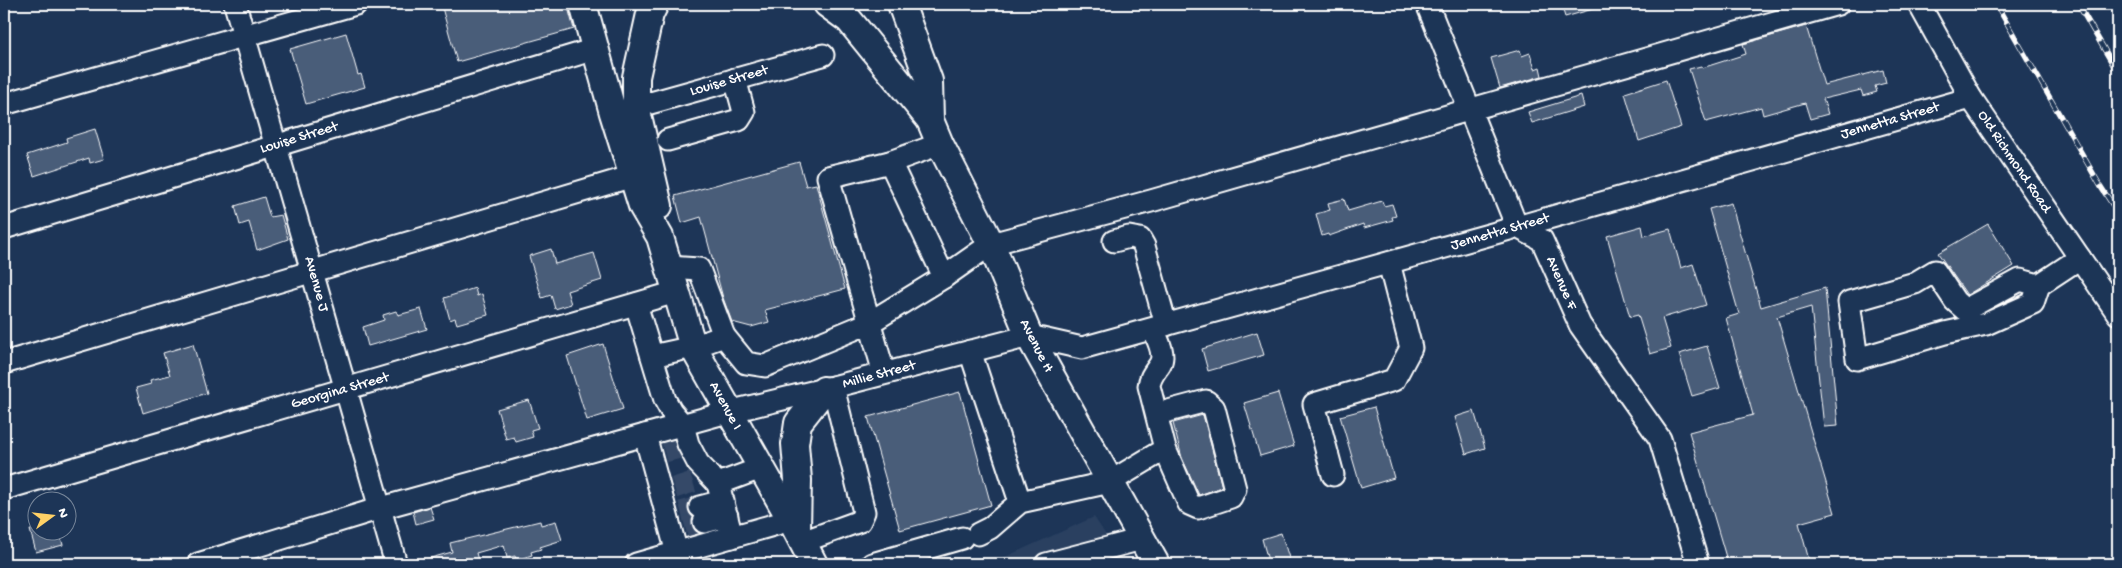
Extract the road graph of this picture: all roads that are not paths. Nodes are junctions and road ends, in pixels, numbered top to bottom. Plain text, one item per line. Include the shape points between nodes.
1 (235, 4) edge
2 (356, 4) edge
3 (583, 4) edge
4 (655, 4) edge
5 (827, 4) edge
6 (901, 4) edge
7 (1427, 4) edge
8 (1838, 4) edge
9 (1918, 4) edge
10 (245, 37) junction
11 (595, 49) junction
12 (822, 55) dead end
13 (735, 79) junction
14 (1971, 98) junction
15 (4, 104) edge
16 (636, 107) junction
17 (1470, 110) junction
18 (930, 120) junction
19 (668, 140) dead end
20 (940, 144) junction
21 (276, 145) junction
22 (890, 162) junction
23 (633, 176) junction
24 (1518, 227) junction
25 (4, 228) edge
26 (660, 237) junction
27 (1114, 241) dead end
28 (990, 244) junction
29 (2080, 258) junction
30 (1389, 263) junction
31 (668, 267) junction
32 (312, 271) junction
33 (944, 277) junction
34 (2040, 285) junction
35 (676, 292) junction
36 (636, 304) junction
37 (2118, 314) edge
38 (869, 323) junction
39 (1159, 327) junction
40 (724, 336) junction
41 (1029, 336) junction
42 (693, 347) junction
43 (970, 351) junction
44 (652, 356) junction
45 (4, 363) edge
46 (884, 373) junction
47 (829, 388) junction
48 (346, 389) junction
49 (728, 412) junction
50 (1156, 414) junction
51 (682, 425) junction
52 (645, 435) junction
53 (1165, 449) junction
54 (674, 457) junction
55 (761, 468) junction
56 (1333, 475) dead end
57 (1110, 482) junction
58 (4, 489) edge
59 (701, 491) junction
60 (1020, 502) junction
61 (381, 508) junction
62 (685, 519) junction
63 (732, 537) junction
64 (801, 539) edge
65 (1142, 539) junction
66 (677, 553) junction
67 (198, 564) edge
68 (396, 564) edge
69 (636, 564) edge
70 (872, 564) edge
71 (1046, 564) edge
72 (1156, 564) edge
73 (1698, 564) edge

1 - 10 street, Avenue J
2 - 10 street
3 - 11 main road, Avenue I
4 - 16 main road, Avenue I via 636,77
5 - 18 main road, Avenue H via 849,20
6 - 18 main road, Avenue H via 929,81
7 - 17 street
8 - 17 street
9 - 14 street, Old Richmond Road
10 - 15 street
10 - 21 street, Avenue J
11 - 16 main road via 616,60
11 - 21 street, Louise Street
11 - 23 main road, Avenue I
12 - 13 street, Louise Street
13 - 16 street, Louise Street
13 - 19 street via 744,112 739,120
14 - 24 street, Jennetta Street
14 - 29 street, Old Richmond Road
16 - 26 main road, Avenue I via 659,201
17 - 24 street
17 - 28 street
18 - 20 main road, Avenue H
20 - 22 street
20 - 28 main road, Avenue H
21 - 25 street, Louise Street
21 - 32 street, Avenue J
22 - 33 street
22 - 38 street via 828,177
23 - 26 main road, Avenue I via 642,206
23 - 32 street
24 - 30 street, Jennetta Street
24 - 73 street, Avenue F via 1542,240 1580,325 1660,440
26 - 31 main road, Avenue I
27 - 39 street via 1129,237 1140,239 1144,246
28 - 33 street
28 - 41 main road, Avenue H
29 - 34 street
29 - 37 street, Old Richmond Road
30 - 39 street, Jennetta Street
30 - 56 street via 1412,348 1394,380 1314,404
31 - 35 main road, Avenue I
31 - 40 street via 699,269
32 - 45 street
32 - 48 street, Avenue J
33 - 38 street
34 - 34 street via 2032,303 1986,324 1857,359 1849,302 1915,282 1935,271 1965,310 2020,280
35 - 36 street, Georgina Street
35 - 42 main road, Avenue I
36 - 44 street
36 - 48 street, Georgina Street
38 - 40 street via 765,366 746,364
38 - 46 street
39 - 41 street, Jennetta Street via 1082,348
39 - 50 street via 1161,363 1150,378 1149,386
40 - 42 street
41 - 43 street, Millie Street
41 - 57 main road, Avenue H
42 - 44 street
42 - 49 main road, Avenue I
43 - 46 street, Millie Street
43 - 60 street
44 - 51 street via 665,400
46 - 47 street, Millie Street
47 - 49 street, Millie Street
47 - 64 main road via 798,423 795,444
47 - 64 street via 864,512 860,521
48 - 58 street, Georgina Street
48 - 61 street, Avenue J
49 - 51 street, Millie Street
49 - 55 main road, Avenue I
50 - 53 street
50 - 53 street via 1206,401 1214,408 1235,489 1231,497 1198,508 1189,504
51 - 52 street, Millie Street
51 - 54 street
52 - 54 street
52 - 61 street, Millie Street
53 - 57 street
54 - 59 street
54 - 59 street
55 - 59 street
55 - 64 main road, Avenue I
57 - 60 street
57 - 65 main road, Avenue H
59 - 62 street
59 - 62 street
59 - 63 street
60 - 70 street via 990,528
61 - 67 street, Millie Street
61 - 68 street, Avenue J
62 - 66 street
63 - 64 street
63 - 66 street
65 - 71 street
65 - 72 main road, Avenue H
66 - 69 street

